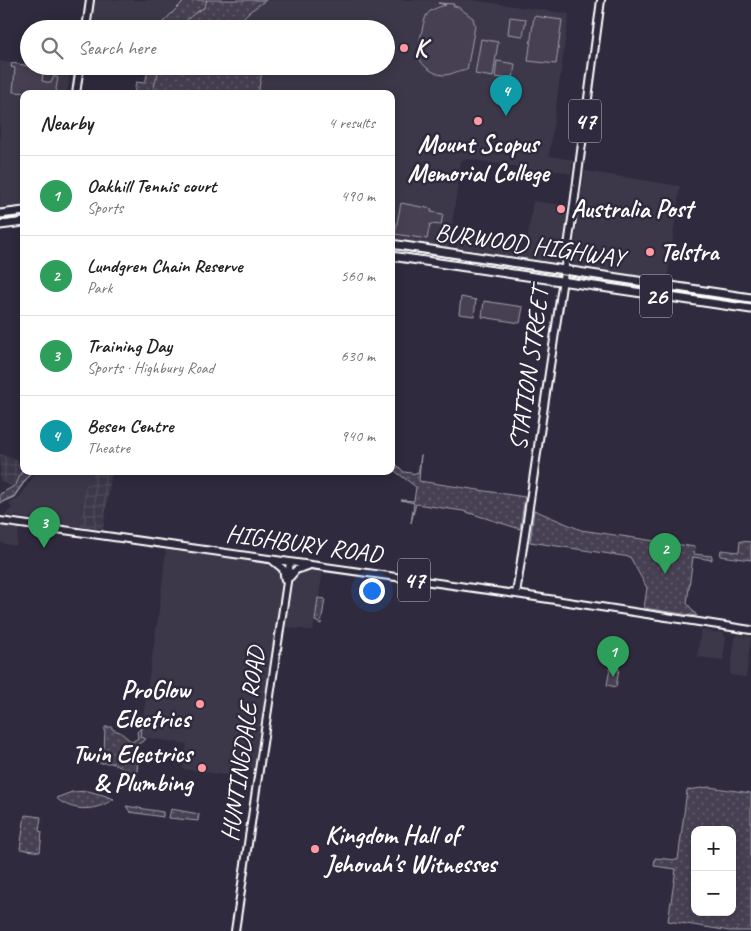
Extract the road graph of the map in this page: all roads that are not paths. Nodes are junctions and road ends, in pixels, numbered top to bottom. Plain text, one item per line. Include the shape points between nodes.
1 (90, 0) edge
2 (601, 0) edge
3 (87, 20) edge
4 (79, 75) edge
5 (77, 90) edge
6 (20, 212) edge
7 (0, 214) edge
8 (20, 222) edge
9 (0, 225) edge
10 (395, 245) edge
11 (395, 257) edge
12 (479, 258) junction
13 (481, 270) junction
14 (564, 270) junction
15 (562, 282) junction
16 (646, 283) junction
17 (650, 295) junction
18 (751, 298) edge
19 (751, 309) edge
20 (0, 520) edge
21 (271, 560) junction
22 (290, 562) junction
23 (311, 565) junction
24 (286, 589) junction
25 (516, 594) junction
26 (751, 630) edge
27 (236, 931) edge

1 - 3 main road
2 - 14 main road, STATION STREET / 47
4 - 5 main road
6 - 7 highway
8 - 9 highway
10 - 12 highway, BURWOOD HIGHWAY / 26
11 - 13 highway, BURWOOD HIGHWAY / 26
12 - 13 highway
12 - 14 highway, BURWOOD HIGHWAY / 26
13 - 15 highway, BURWOOD HIGHWAY / 26
14 - 15 main road, STATION STREET / 47
14 - 16 highway, BURWOOD HIGHWAY / 26
15 - 17 highway, BURWOOD HIGHWAY / 26
15 - 25 main road, STATION STREET / 47
16 - 17 highway
16 - 18 highway, BURWOOD HIGHWAY / 26
17 - 19 highway, BURWOOD HIGHWAY / 26
20 - 21 main road, HIGHBURY ROAD
21 - 22 main road, HIGHBURY ROAD
21 - 24 main road via 283,569
22 - 23 main road, HIGHBURY ROAD / 47
22 - 24 main road, HUNTINGDALE ROAD
23 - 24 main road via 293,572
23 - 25 main road, HIGHBURY ROAD / 47
24 - 27 main road, HUNTINGDALE ROAD
25 - 26 main road, HIGHBURY ROAD

